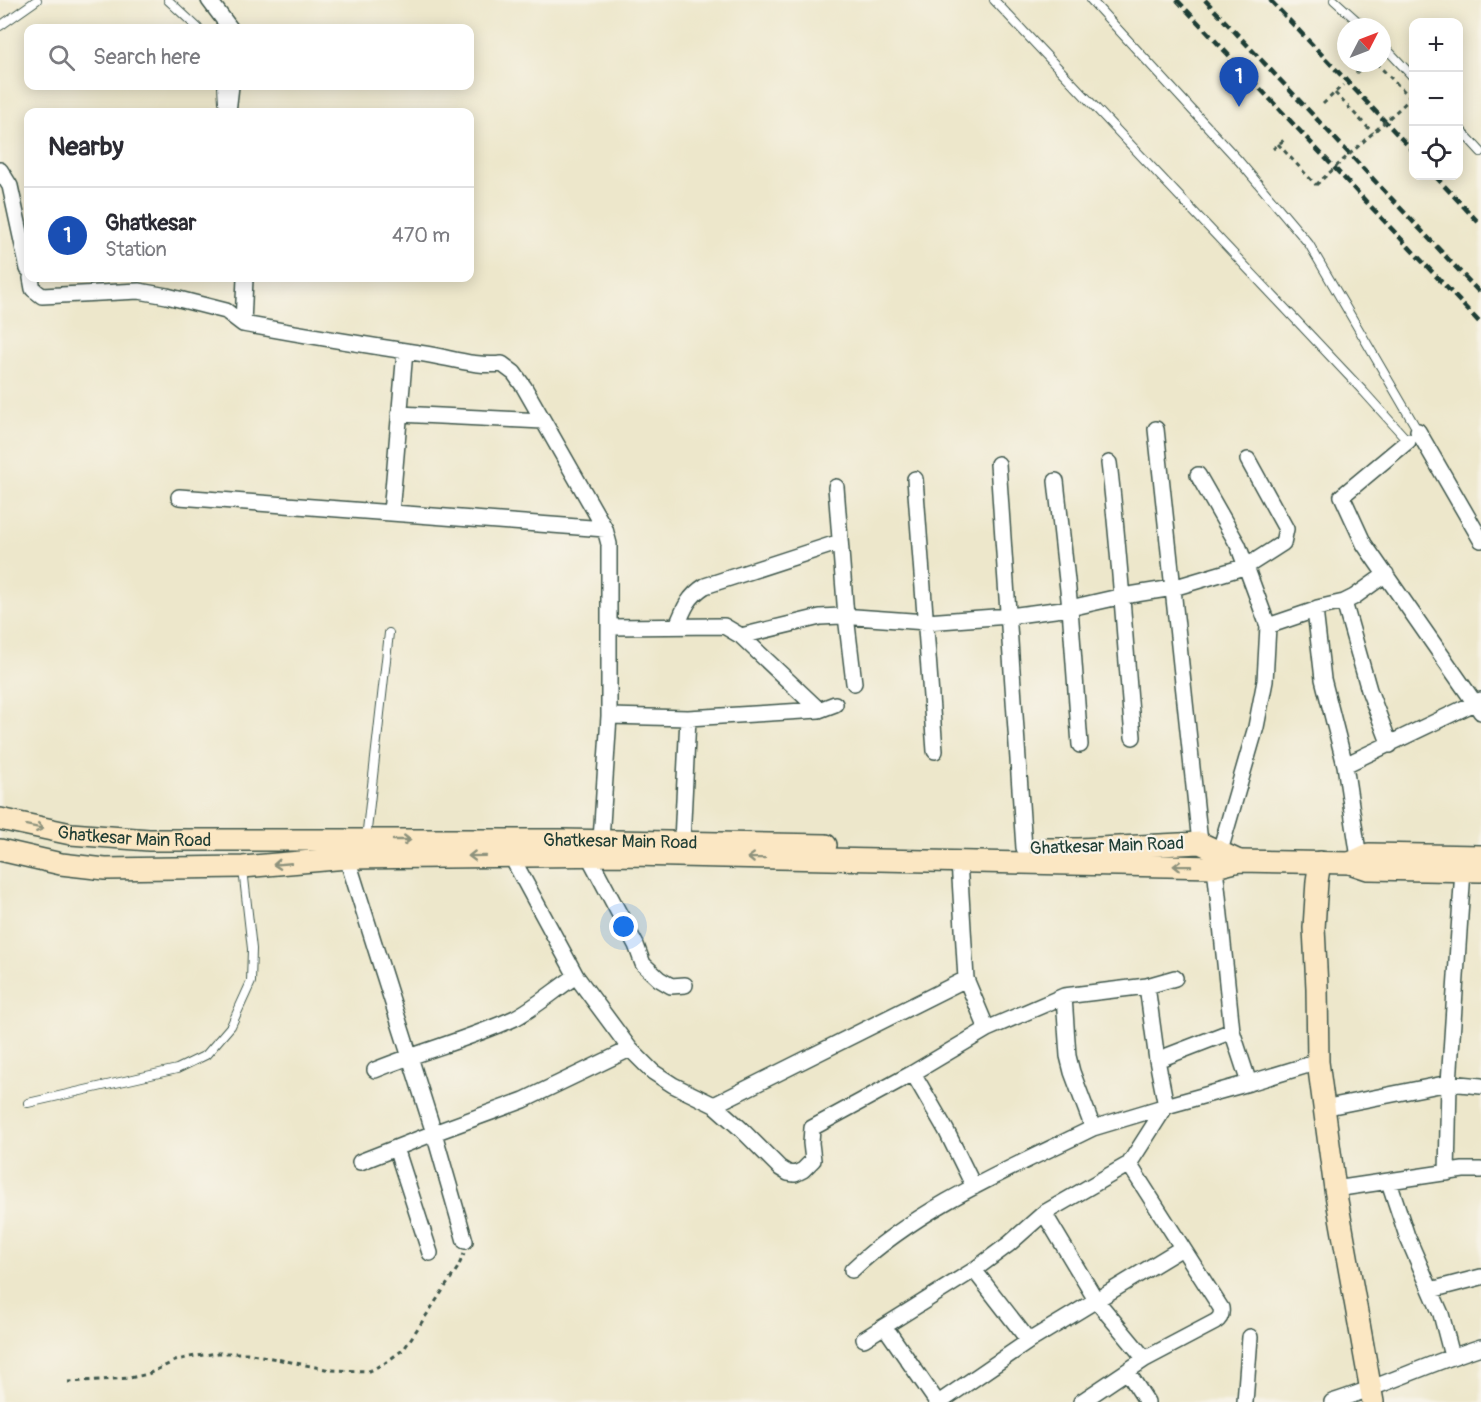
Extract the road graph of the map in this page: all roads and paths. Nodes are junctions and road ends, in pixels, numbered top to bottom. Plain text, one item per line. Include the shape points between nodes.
1 (37, 0) edge
2 (168, 0) edge
3 (209, 0) edge
4 (994, 0) edge
5 (1091, 0) edge
6 (1334, 0) edge
7 (1354, 18) edge
8 (194, 24) edge
9 (227, 24) edge
10 (0, 26) edge
11 (1391, 54) edge
12 (1385, 72) edge
13 (1409, 74) edge
14 (1343, 85) dead end
15 (223, 90) edge
16 (230, 90) edge
17 (1335, 93) junction
18 (1323, 104) dead end
19 (225, 108) edge
20 (227, 108) edge
21 (1373, 133) junction
22 (1463, 133) edge
23 (1286, 138) dead end
24 (1278, 144) junction
25 (1273, 149) dead end
26 (1481, 152) edge
27 (0, 170) edge
28 (24, 225) edge
29 (31, 282) edge
30 (245, 282) edge
31 (243, 324) junction
32 (405, 351) junction
33 (399, 414) junction
34 (543, 421) junction
35 (1156, 429) dead end
36 (1413, 436) junction
37 (1248, 460) dead end
38 (1109, 463) dead end
39 (998, 464) dead end
40 (1198, 475) dead end
41 (915, 479) dead end
42 (1056, 481) dead end
43 (836, 486) dead end
44 (179, 497) dead end
45 (391, 513) junction
46 (605, 529) junction
47 (1481, 540) edge
48 (840, 542) junction
49 (1247, 566) junction
50 (1386, 574) junction
51 (1173, 588) junction
52 (1123, 596) junction
53 (1344, 602) junction
54 (1070, 608) junction
55 (1314, 610) junction
56 (846, 616) junction
57 (1009, 616) junction
58 (926, 622) junction
59 (677, 626) junction
60 (1268, 626) junction
61 (609, 627) junction
62 (389, 633) dead end
63 (741, 636) junction
64 (854, 683) dead end
65 (835, 704) dead end
66 (1479, 705) edge
67 (819, 710) junction
68 (609, 716) junction
69 (688, 718) junction
70 (1133, 737) dead end
71 (1080, 745) dead end
72 (1390, 745) junction
73 (935, 752) dead end
74 (1346, 765) junction
75 (0, 819) edge
76 (682, 841) junction
77 (1200, 843) junction
78 (353, 847) junction
79 (595, 848) junction
80 (1024, 848) junction
81 (0, 850) edge
82 (959, 854) junction
83 (511, 856) junction
84 (1481, 856) edge
85 (1218, 859) junction
86 (1354, 860) junction
87 (1320, 862) junction
88 (243, 867) junction
89 (1472, 871) edge
90 (576, 975) junction
91 (1175, 978) dead end
92 (966, 979) junction
93 (685, 985) dead end
94 (1147, 986) junction
95 (1064, 996) junction
96 (987, 1029) junction
97 (1232, 1031) junction
98 (630, 1049) junction
99 (410, 1056) junction
100 (1157, 1060) junction
101 (1318, 1062) junction
102 (375, 1070) dead end
103 (913, 1073) junction
104 (1249, 1083) junction
105 (1449, 1083) junction
106 (1481, 1086) edge
107 (28, 1103) dead end
108 (714, 1104) junction
109 (1166, 1106) junction
110 (1323, 1108) junction
111 (1093, 1128) junction
112 (434, 1133) junction
113 (396, 1148) junction
114 (360, 1162) dead end
115 (1130, 1164) junction
116 (1481, 1170) edge
117 (1447, 1173) junction
118 (1389, 1182) junction
119 (974, 1187) junction
120 (1335, 1189) junction
121 (1044, 1213) junction
122 (465, 1240) joint
123 (1182, 1248) junction
124 (429, 1253) dead end
125 (852, 1270) dead end
126 (974, 1270) junction
127 (1481, 1277) edge
128 (1431, 1290) junction
129 (1096, 1300) junction
130 (885, 1327) junction
131 (1250, 1337) dead end
132 (864, 1339) dead end
133 (1029, 1341) junction
134 (1481, 1347) edge
135 (1452, 1356) junction
136 (1145, 1359) junction
137 (1127, 1371) junction
138 (68, 1382) dead end
139 (1372, 1396) edge
140 (938, 1402) edge
141 (1081, 1402) edge
142 (1147, 1402) edge
143 (1245, 1402) edge
144 (1332, 1402) edge

1 - 10 lane
2 - 8 lane
3 - 9 street
4 - 36 lane
5 - 36 lane via 1239,161 1309,244
6 - 7 lane
11 - 13 lane
12 - 21 path, bridge via 1411,98
14 - 17 path
15 - 19 lane
16 - 20 street
17 - 18 path
17 - 21 path
21 - 24 path, bridge via 1316,185
22 - 26 lane
23 - 24 path
24 - 25 path
27 - 28 street
29 - 31 street via 42,296 139,291 167,296 226,311
30 - 31 street
31 - 32 street
32 - 33 street
32 - 34 street via 486,366 502,364 514,374
33 - 34 street
33 - 45 street
34 - 46 street
35 - 51 street
36 - 47 street
36 - 50 street via 1342,496 1364,544
37 - 49 street via 1286,533 1283,543
38 - 52 street
39 - 57 street
40 - 49 street
41 - 58 street
42 - 54 street
43 - 48 street
44 - 45 street
45 - 46 street
46 - 61 street via 609,544
48 - 56 street
48 - 59 street via 705,586 691,596
49 - 51 street
49 - 60 street
50 - 53 street
50 - 66 street
51 - 52 street
51 - 77 street
52 - 54 street
52 - 70 street
53 - 55 street
53 - 72 street via 1366,681
54 - 57 street
54 - 71 street
55 - 60 street
55 - 74 street via 1323,679
56 - 58 street
56 - 63 street via 820,617
56 - 64 street
57 - 58 street
57 - 80 street
58 - 73 street
59 - 61 street
59 - 63 street via 724,626
60 - 85 street via 1265,681 1256,728
61 - 68 street
62 - 78 lane
63 - 67 street
65 - 67 street
66 - 72 street
67 - 69 street
68 - 69 street
68 - 79 street
69 - 76 street
72 - 74 street
74 - 86 street
75 -> 78 main road, Ghatkesar Main Road via 71,834
76 - 79 main road, Ghatkesar Main Road
76 - 82 main road, Ghatkesar Main Road
77 - 80 main road, Ghatkesar Main Road
77 - 85 main road, Ghatkesar Main Road
78 -> 79 main road, Ghatkesar Main Road
83 -> 78 main road, Ghatkesar Main Road
78 -> 88 main road, Ghatkesar Main Road
78 - 99 street
82 -> 79 main road, Ghatkesar Main Road
79 - 83 main road, Ghatkesar Main Road
79 - 93 street via 643,964 671,986
80 - 82 main road, Ghatkesar Main Road
81 - 88 main road, Ghatkesar Main Road via 105,869
85 -> 82 main road, Ghatkesar Main Road
82 - 92 street
83 - 90 street
84 - 86 main road, Ghatkesar Main Road via 1369,854
85 - 87 main road, Ghatkesar Main Road
85 - 97 street
86 - 87 main road, Ghatkesar Main Road
86 - 89 main road, Ghatkesar Main Road via 1368,869
87 - 101 main road via 1314,928
88 - 107 lane via 252,949 251,982 231,1026 206,1055 177,1069
89 - 105 street
90 - 98 street
90 - 99 street via 517,1016
91 - 94 street
92 - 96 street
92 - 108 street
94 - 95 street
94 - 100 street
95 - 96 street
95 - 111 street via 1068,1056
96 - 103 street
97 - 100 street
97 - 104 street
98 - 108 street via 653,1072
98 - 112 street via 525,1100
99 - 102 street
99 - 112 street
100 - 109 street
101 - 104 street
101 - 110 main road
103 - 108 street via 812,1128 813,1160 795,1174 780,1168
103 - 119 street
104 - 109 street
105 - 106 street
105 - 110 street
105 - 117 street
109 - 111 street
109 - 115 street
110 - 120 main road
111 - 119 street
112 - 113 street
112 - 122 street
113 - 114 street
113 - 124 street
115 - 121 street
115 - 123 street
116 - 117 street
117 - 118 street
118 - 120 street
118 - 128 street
119 - 125 street via 899,1231
120 - 139 main road
121 - 126 street
121 - 129 street
122 - 138 path via 457,1269 404,1350 369,1371 330,1370 247,1353 219,1353 189,1357 130,1378
123 - 129 street
123 - 136 street via 1221,1308 1220,1319
126 - 130 street
126 - 133 street
127 - 128 street
128 - 135 street
129 - 133 street
129 - 136 street
130 - 132 street
130 - 140 street
131 - 143 street
133 - 140 street
134 - 135 street
135 - 139 street
136 - 137 street
137 - 141 street
137 - 142 street
139 - 144 street

